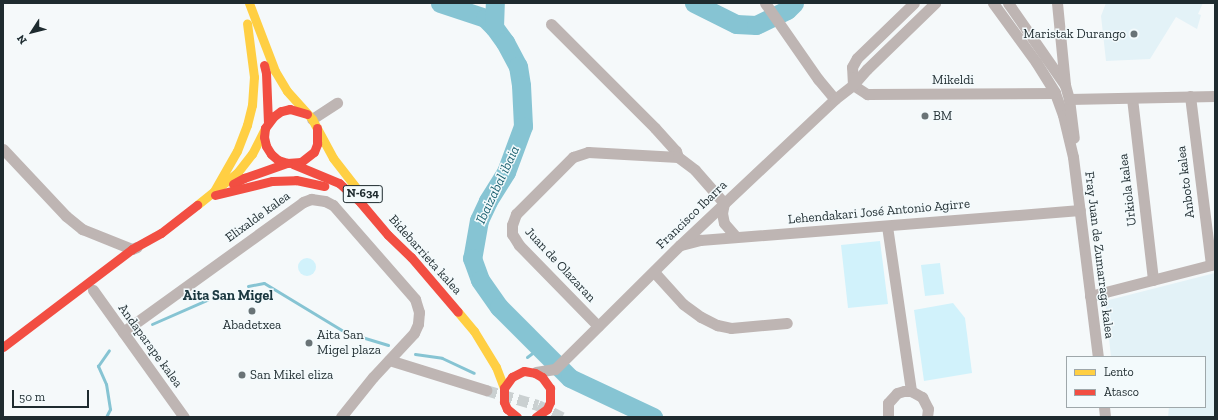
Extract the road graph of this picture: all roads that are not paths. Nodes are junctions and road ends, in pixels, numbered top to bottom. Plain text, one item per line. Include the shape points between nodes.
1 (248, 3) edge
2 (765, 3) edge
3 (914, 3) edge
4 (935, 3) edge
5 (993, 3) edge
6 (1008, 3) edge
7 (1057, 3) edge
8 (551, 24) dead end
9 (853, 85) junction
10 (1065, 86) junction
11 (1055, 94) junction
12 (1190, 96) junction
13 (1215, 96) edge
14 (1132, 98) junction
15 (835, 99) junction
16 (1069, 99) junction
17 (337, 103) dead end
18 (312, 120) junction
19 (267, 125) junction
20 (3, 149) edge
21 (678, 157) junction
22 (1073, 157) junction
23 (290, 164) junction
24 (214, 194) junction
25 (724, 203) junction
26 (1080, 210) junction
27 (888, 226) junction
28 (161, 233) junction
29 (736, 237) junction
30 (151, 244) junction
31 (680, 245) junction
32 (132, 249) junction
33 (411, 257) junction
34 (119, 258) junction
35 (1213, 265) edge
36 (654, 272) junction
37 (1153, 280) junction
38 (93, 290) junction
39 (1090, 296) junction
40 (46, 314) junction
41 (787, 323) dead end
42 (598, 326) junction
43 (474, 331) junction
44 (123, 332) junction
45 (20, 335) junction
46 (3, 347) edge
47 (496, 350) dead end
48 (1098, 356) edge
49 (389, 360) junction
50 (513, 364) dead end
51 (554, 370) junction
52 (529, 372) junction
53 (504, 388) junction
54 (486, 390) tunnel mouth
55 (550, 390) junction
56 (911, 391) junction
57 (550, 402) junction
58 (556, 413) dead end
59 (184, 417) edge
60 (340, 417) edge
61 (517, 417) edge
62 (536, 417) edge
63 (888, 417) edge
64 (927, 417) edge

1 - 18 main road, N-634 via 275,71 287,91
1 - 19 main road, N-634 via 266,73
1 - 24 main road via 246,17 254,77 252,106 237,151
2 - 15 street
3 - 9 street via 857,58 852,67
4 - 9 street, Francisco Ibarra
5 - 11 street via 1036,62
6 - 10 street
7 - 10 street
8 - 21 street via 655,128 676,151
9 - 11 street, Mikeldi via 867,94
9 - 15 street, Francisco Ibarra
10 - 16 street
11 - 22 street
12 - 13 street
12 - 14 street
12 - 35 street, Anboto kalea
14 - 16 street
14 - 37 street, Urkiola kalea
15 - 25 street, Francisco Ibarra
16 - 22 street via 1074,138
17 - 18 street
18 - 19 main road via 299,110 286,110 274,116
18 - 23 main road via 318,140 314,152 308,158
18 - 33 main road, N-634 via 330,154 402,238
19 - 23 main road, N-634 via 264,137 266,146 278,160
19 - 24 main road via 252,154 237,173
20 - 32 street via 66,216 82,229
21 - 25 street via 695,170
21 - 42 street, Juan de Olazaran via 588,152 579,154 516,214 512,234 519,245
22 - 26 street, Fray Juan de Zumarraga kalea
23 - 24 main road via 244,178
23 - 33 main road, Bidebarrieta kalea / N-634 via 338,183 360,202
24 - 28 main road
24 - 33 main road via 272,181 296,180 322,185 343,195 379,233
25 - 29 street via 724,223
25 - 31 street, Francisco Ibarra
26 - 27 street, Lehendakari José Antonio Agirre
26 - 39 street, Fray Juan de Zumarraga kalea
27 - 29 street, Lehendakari José Antonio Agirre
27 - 56 street
28 - 30 main road
28 - 32 main road
29 - 31 street, Lehendakari José Antonio Agirre via 700,240
30 - 32 street
30 - 38 main road
31 - 36 street, Francisco Ibarra
32 - 34 main road
33 - 43 main road, Bidebarrieta kalea / N-634
34 - 38 main road via 114,268 96,282
34 - 40 main road
35 - 37 street
36 - 41 street via 683,304 717,325 731,328
36 - 42 street, Francisco Ibarra
37 - 39 street
38 - 40 main road via 82,293
38 - 44 street, Andaparape kalea
38 - 45 main road
39 - 48 street, Fray Juan de Zumarraga kalea
40 - 45 main road
42 - 51 street, Francisco Ibarra
43 - 47 main road, N-634
43 - 53 main road, N-634 via 496,367
44 - 49 street, Elixalde kalea via 303,202 311,199 325,200 333,205 415,300 419,312 418,324 414,333
44 - 59 street, Andaparape kalea
45 - 46 main road
49 - 54 street
49 - 60 street
50 - 52 main road
51 - 52 street
51 - 55 street
52 - 53 main road via 512,377
52 - 55 main road via 542,377
53 - 61 main road, N-634 via 507,409
55 - 57 main road
56 - 63 street via 898,393 892,397 887,410
56 - 64 street via 920,395 926,402
57 - 58 main road
57 - 62 main road

